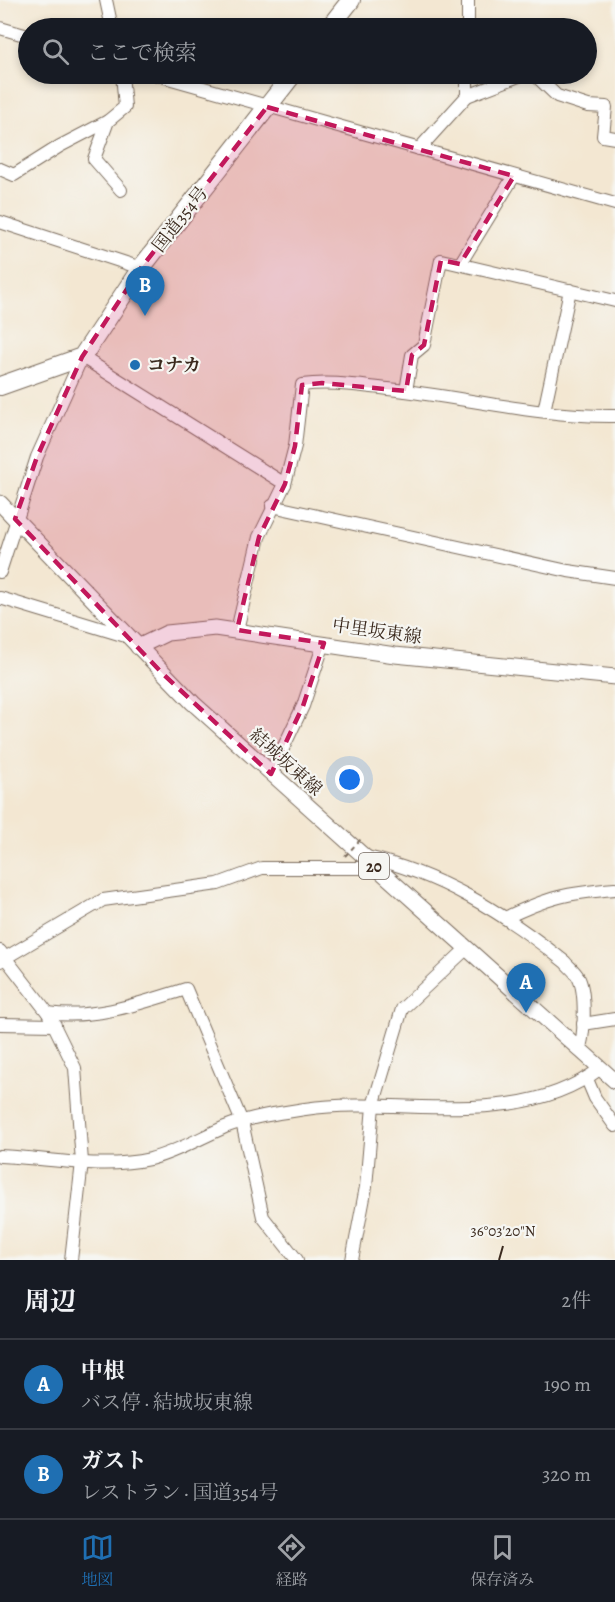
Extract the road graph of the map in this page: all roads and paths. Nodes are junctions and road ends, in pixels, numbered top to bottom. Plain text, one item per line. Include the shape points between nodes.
1 (106, 0) edge
2 (351, 0) edge
3 (468, 0) edge
4 (110, 18) edge
5 (337, 18) edge
6 (468, 18) edge
7 (0, 28) edge
8 (18, 33) edge
9 (123, 84) edge
10 (188, 84) edge
11 (285, 84) edge
12 (467, 84) edge
13 (498, 84) edge
14 (544, 84) edge
15 (467, 96) junction
16 (267, 107) junction
17 (108, 121) junction
18 (615, 138) edge
19 (419, 149) junction
20 (0, 169) edge
21 (514, 176) junction
22 (121, 190) dead end
23 (615, 204) edge
24 (0, 222) edge
25 (460, 264) junction
26 (141, 268) junction
27 (570, 290) junction
28 (615, 301) edge
29 (82, 357) junction
30 (0, 386) edge
31 (406, 391) junction
32 (544, 411) junction
33 (615, 416) edge
34 (285, 484) junction
35 (0, 503) edge
36 (272, 506) junction
37 (15, 519) junction
38 (0, 572) edge
39 (615, 578) edge
40 (0, 598) edge
41 (237, 630) junction
42 (133, 642) junction
43 (324, 643) junction
44 (615, 677) edge
45 (271, 774) junction
46 (361, 839) dead end
47 (361, 855) junction
48 (345, 856) dead end
49 (376, 868) junction
50 (615, 889) edge
51 (506, 918) junction
52 (466, 949) junction
53 (2, 957) edge
54 (48, 1012) junction
55 (615, 1019) edge
56 (0, 1024) edge
57 (583, 1024) junction
58 (55, 1025) junction
59 (579, 1049) junction
60 (601, 1068) junction
61 (587, 1078) junction
62 (615, 1081) edge
63 (373, 1106) junction
64 (242, 1122) junction
65 (615, 1126) edge
66 (0, 1156) edge
67 (82, 1162) junction
68 (71, 1260) edge
69 (297, 1260) edge
70 (352, 1260) edge

1 - 4 street
2 - 5 highway
3 - 6 street
7 - 8 street
9 - 17 street via 124,107
10 - 16 street
11 - 16 highway, 国道354号
12 - 15 street
13 - 15 street
14 - 18 street via 557,96 606,107 603,136
15 - 19 street
16 - 19 street
16 - 26 highway, 国道354号
17 - 20 street via 14,176
17 - 22 street via 94,159
19 - 21 street
21 - 23 street
21 - 25 street
24 - 26 street
25 - 27 street
25 - 31 street via 441,260 424,345 412,355
26 - 29 highway, 国道354号
27 - 28 street
27 - 32 street
29 - 30 highway
29 - 34 street
29 - 37 street via 37,457
31 - 32 street
31 - 34 street via 322,382 302,385 295,446
32 - 33 street
34 - 36 street
35 - 37 main road, 結城坂東線 / 20
36 - 39 street
36 - 41 street via 260,537
37 - 38 street
37 - 42 main road, 結城坂東線 / 20
40 - 42 street
41 - 42 main road, 中里坂東線 via 175,632
41 - 43 main road, 中里坂東線
42 - 45 main road, 結城坂東線 / 20
43 - 44 main road, 中里坂東線 via 395,655
43 - 45 street via 303,706
45 - 47 main road, 結城坂東線 / 20
46 - 48 path, bridge
47 - 49 main road, 結城坂東線 / 20
47 - 51 street via 415,869 475,897
49 - 52 main road, 結城坂東線 / 20
49 - 53 street via 262,868 218,884 103,900
50 - 51 street via 545,899
51 - 57 street via 578,975
52 - 59 main road, 結城坂東線 / 20
52 - 63 street via 402,1010
53 - 54 street
54 - 58 street
54 - 64 street via 67,1016 101,1013 186,989
55 - 57 street
56 - 58 street
57 - 59 street
58 - 67 street via 75,1068
59 - 60 main road, 結城坂東線 / 20
60 - 61 street
60 - 62 main road, 結城坂東線 / 20
61 - 63 street via 558,1093 515,1105
61 - 65 street
63 - 64 street via 307,1108
63 - 70 street via 366,1187
64 - 67 street via 149,1159
64 - 69 street via 263,1217
66 - 67 street
67 - 68 street

